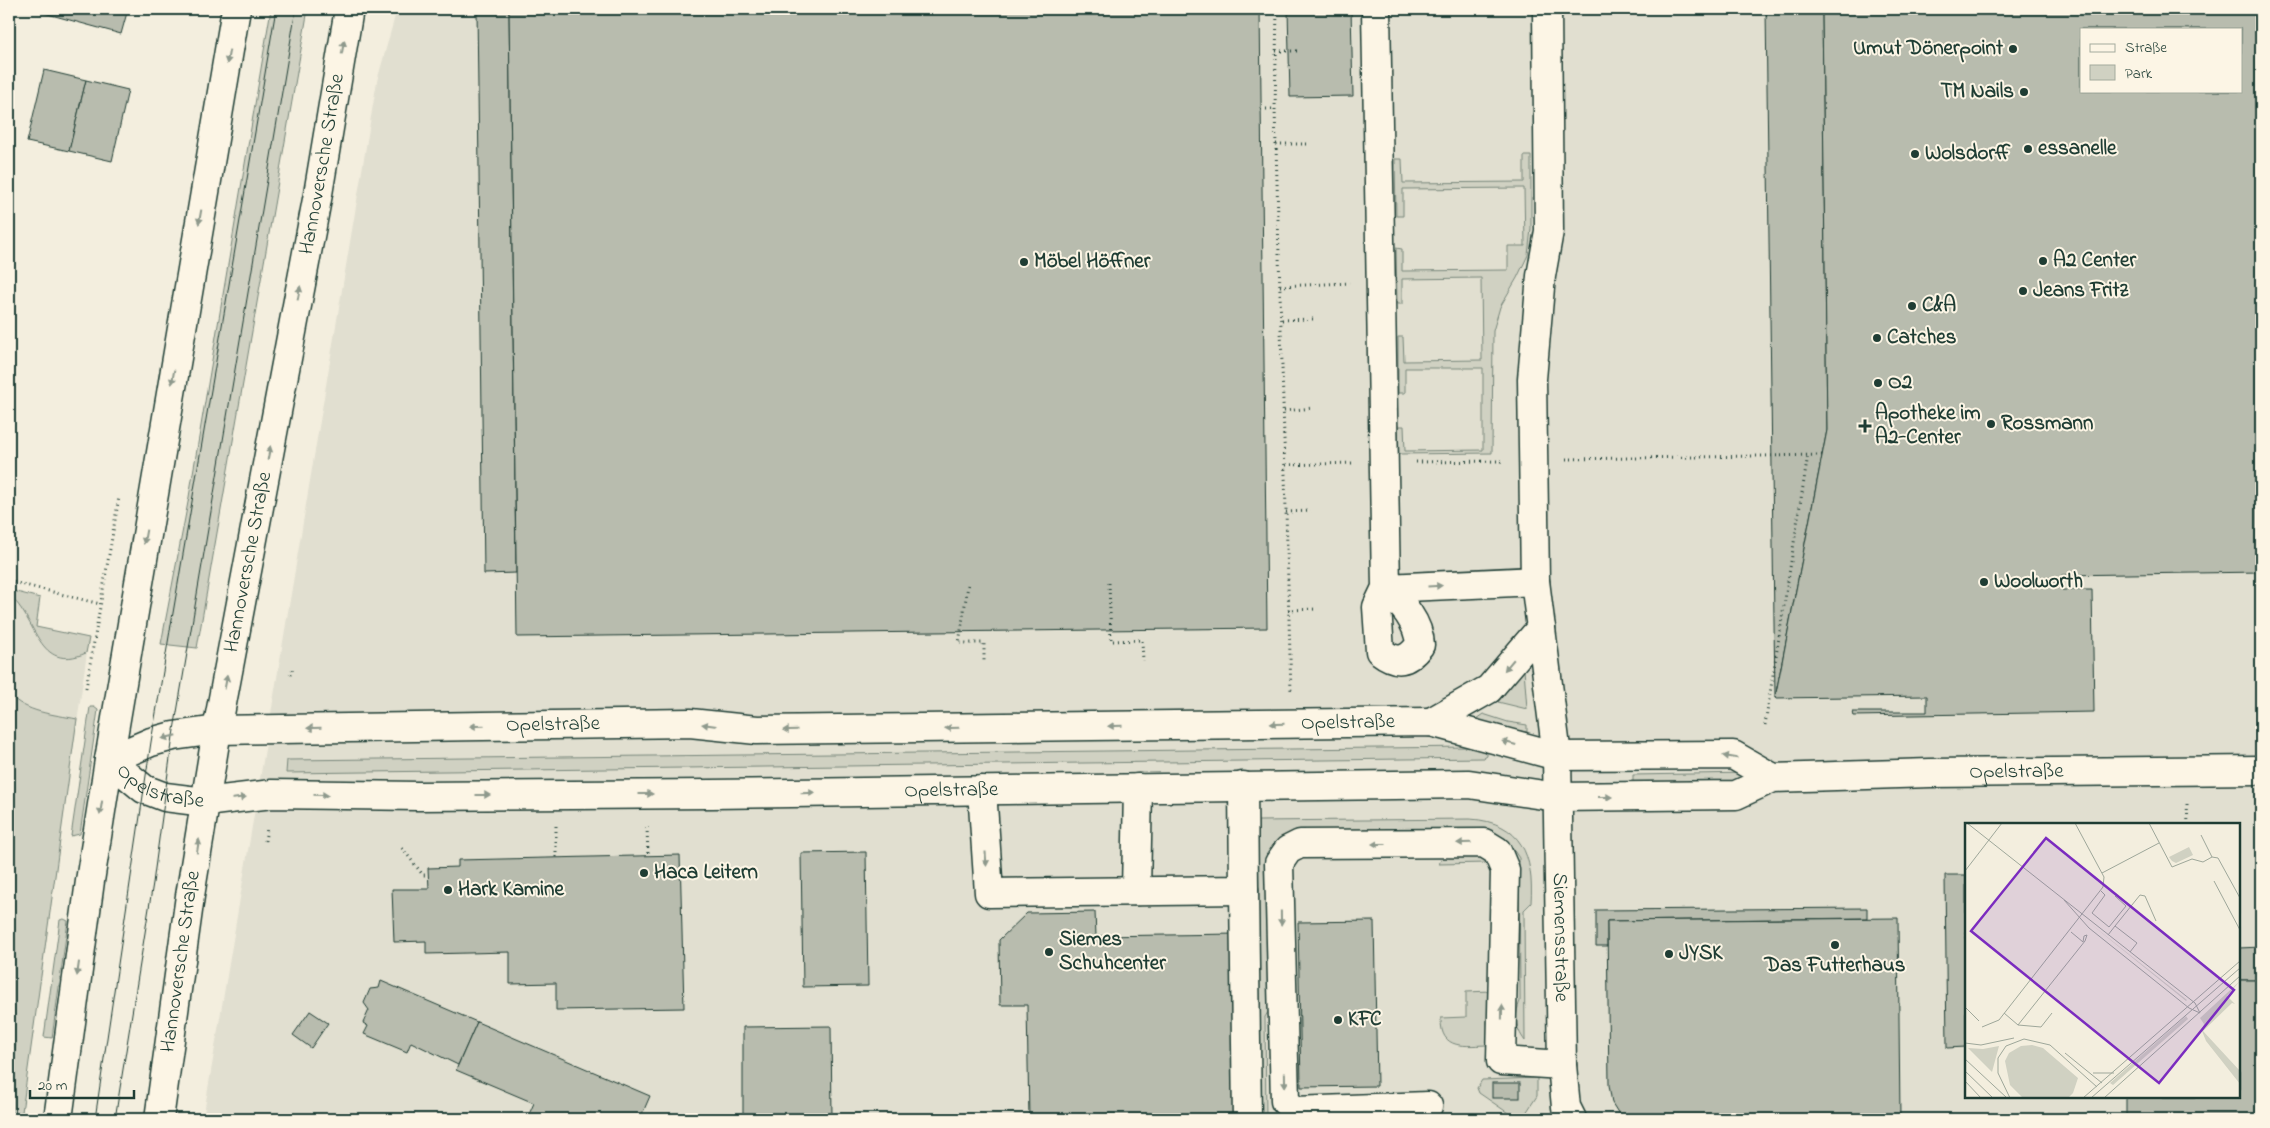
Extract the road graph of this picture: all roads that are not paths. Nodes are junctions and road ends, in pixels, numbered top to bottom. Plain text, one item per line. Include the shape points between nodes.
1 (236, 9) edge
2 (349, 9) edge
3 (1376, 9) edge
4 (1547, 9) edge
5 (1534, 581) junction
6 (1541, 628) junction
7 (1431, 722) junction
8 (217, 730) junction
9 (1556, 756) junction
10 (109, 760) junction
11 (2261, 770) edge
12 (1773, 778) junction
13 (1242, 786) junction
14 (1138, 788) junction
15 (982, 790) junction
16 (1557, 797) junction
17 (205, 802) junction
18 (1244, 890) junction
19 (1136, 891) junction
20 (1562, 1065) junction
21 (1428, 1106) dead end
22 (58, 1119) edge
23 (160, 1119) edge
24 (1247, 1119) edge
25 (1572, 1119) edge

1 -> 10 street
8 -> 2 street, Hannoversche Straße via 316,204
3 -> 5 street via 1386,588
4 - 5 street, Siemensstraße via 1549,231 1541,276 1532,379
5 - 6 street, Siemensstraße
6 -> 7 street via 1489,689
6 - 9 street, Siemensstraße
7 -> 8 street, Opelstraße via 767,730 690,722
9 -> 7 street, Opelstraße
8 -> 10 street, Opelstraße via 151,742
8 - 17 street, Hannoversche Straße
12 -> 9 street, Opelstraße via 1733,755
9 - 16 street, Siemensstraße
10 - 17 street, Opelstraße via 144,789 165,798
10 -> 22 street
11 - 12 street, Opelstraße
16 -> 12 street, Opelstraße via 1736,795
13 - 14 street, Opelstraße
13 - 16 street, Opelstraße via 1468,784
13 - 18 street
14 - 15 street, Opelstraße
14 - 19 street
17 -> 15 street, Opelstraße via 272,794 418,796
15 -> 19 street via 989,893
16 - 20 street, Siemensstraße
23 -> 17 street, Hannoversche Straße
18 - 19 street
18 - 24 street
20 -> 21 street via 1501,1061 1504,870 1497,851 1484,843 1300,844 1288,850 1279,863 1285,1101 1295,1111
20 - 25 street, Siemensstraße via 1566,1107

